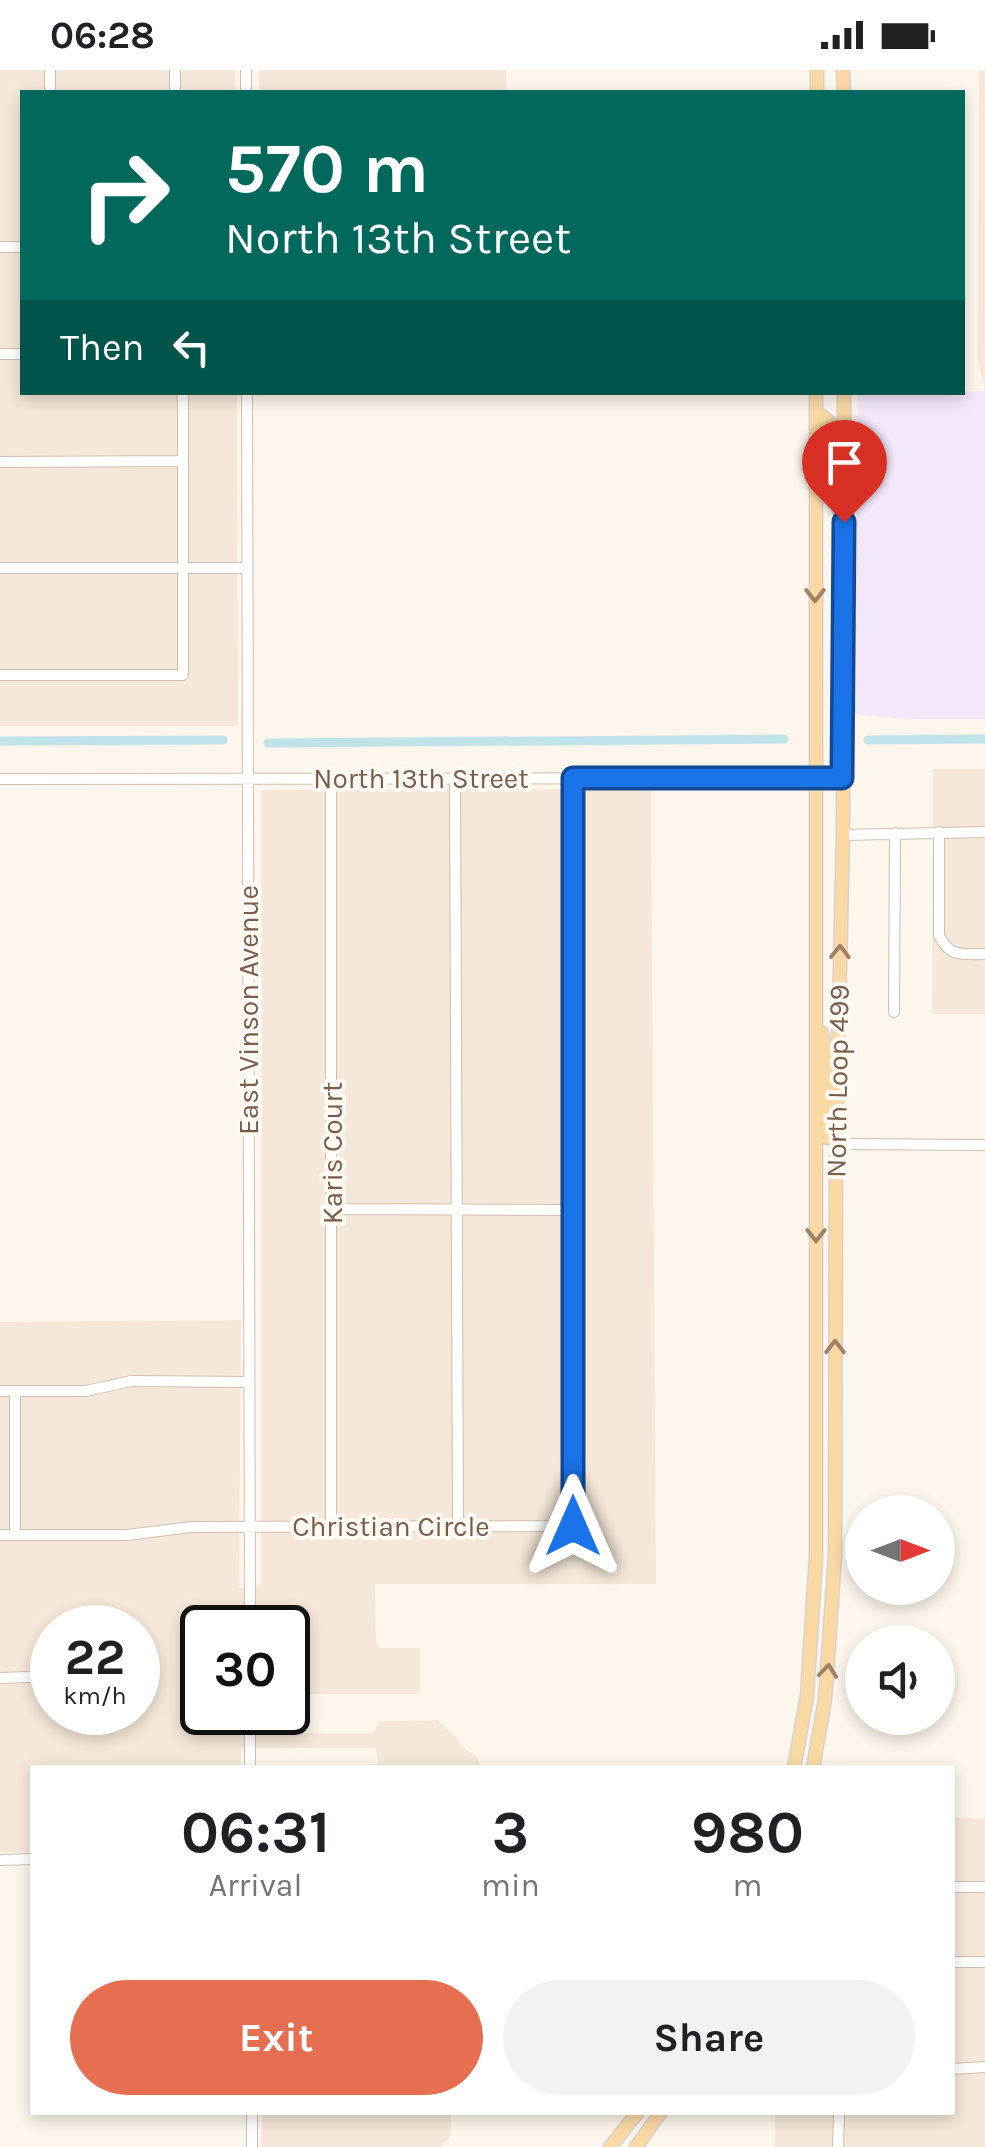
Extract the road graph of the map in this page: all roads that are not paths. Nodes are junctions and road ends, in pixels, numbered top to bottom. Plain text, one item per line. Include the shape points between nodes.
1 (183, 395) edge
2 (246, 395) edge
3 (816, 395) edge
4 (844, 395) edge
5 (816, 417) junction
6 (0, 462) edge
7 (183, 462) junction
8 (844, 522) junction
9 (0, 568) edge
10 (183, 568) junction
11 (247, 568) junction
12 (0, 675) edge
13 (247, 778) junction
14 (332, 778) junction
15 (454, 778) junction
16 (573, 778) junction
17 (814, 778) junction
18 (842, 778) junction
19 (0, 779) edge
20 (939, 832) junction
21 (985, 832) edge
22 (842, 834) junction
23 (895, 834) junction
24 (985, 954) edge
25 (815, 1001) junction
26 (894, 1012) dead end
27 (836, 1144) junction
28 (985, 1146) edge
29 (332, 1210) junction
30 (457, 1210) junction
31 (572, 1210) junction
32 (249, 1382) junction
33 (0, 1391) edge
34 (16, 1391) junction
35 (458, 1525) junction
36 (330, 1526) junction
37 (250, 1527) junction
38 (0, 1535) edge
39 (16, 1535) junction
40 (250, 1605) edge
41 (0, 1678) edge
42 (29, 1678) dead end
43 (250, 1735) edge
44 (250, 1765) edge
45 (795, 1765) edge
46 (814, 1765) edge
47 (0, 1860) edge
48 (30, 1860) edge
49 (955, 1887) edge
50 (985, 1887) edge
51 (955, 1962) edge
52 (985, 1962) edge
53 (985, 2066) edge
54 (955, 2068) edge
55 (252, 2115) edge
56 (636, 2115) edge
57 (659, 2115) edge
58 (839, 2115) edge
59 (252, 2147) edge
60 (610, 2147) edge
61 (636, 2147) edge
62 (838, 2147) edge

1 - 7 street
2 - 11 street, East Vinson Avenue
3 - 5 main road, North Loop 499
4 - 8 main road, North Loop 499
5 - 8 main road via 829,422 832,480
5 -> 17 main road, North Loop 499
6 - 7 street
7 - 10 street
8 - 18 main road, North Loop 499
9 - 10 street
10 - 11 street
10 - 12 street via 183,675
11 - 13 street, East Vinson Avenue
13 - 14 street, North 13th Street
13 - 19 street, North 13th Street
13 - 32 street, East Vinson Avenue
14 - 15 street, North 13th Street
14 - 29 street, Karis Court
15 - 16 street, North 13th Street
15 - 30 street
16 - 17 street, North 13th Street
16 - 31 street, Christian Circle
17 - 18 street, North 13th Street
17 - 25 main road, North Loop 499
18 - 22 main road, North Loop 499
20 - 21 street
20 - 23 street
20 - 24 street via 939,935 954,954
22 - 23 street
27 -> 22 main road, North Loop 499
23 - 26 street
25 - 27 main road via 825,1050 827,1139
25 -> 45 main road, North Loop 499 via 816,1557 807,1696
27 - 28 street
46 -> 27 main road, North Loop 499 via 826,1699 835,1572
29 - 30 street
29 - 36 street, Karis Court
30 - 31 street
30 - 35 street
31 - 35 street, Christian Circle via 573,1526
32 - 34 street via 130,1380 86,1391
32 - 37 street, East Vinson Avenue
33 - 34 street
34 - 39 street
35 - 36 street, Christian Circle
36 - 37 street, Christian Circle
37 - 39 street, Christian Circle
37 - 40 street, East Vinson Avenue
38 - 39 street, Christian Circle
41 - 42 street
43 - 44 street
47 - 48 street
49 - 50 street
51 - 52 street
53 - 54 street
55 - 59 street
56 - 60 main road
57 - 61 main road
58 - 62 street

